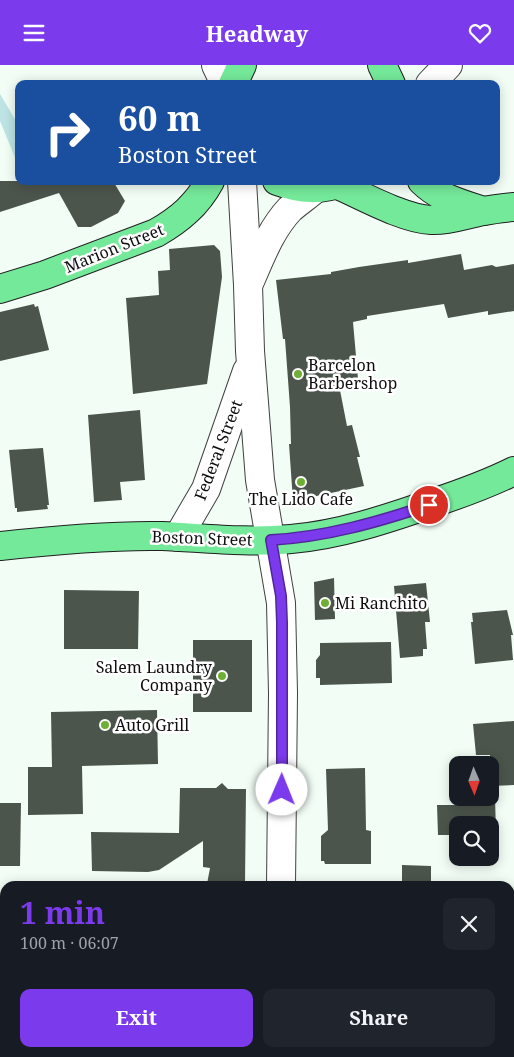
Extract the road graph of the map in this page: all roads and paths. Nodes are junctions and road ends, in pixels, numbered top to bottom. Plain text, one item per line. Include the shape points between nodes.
1 (216, 65) edge
2 (242, 65) edge
3 (382, 65) edge
4 (448, 65) edge
5 (222, 80) edge
6 (235, 80) edge
7 (389, 80) edge
8 (434, 80) edge
9 (207, 185) edge
10 (242, 185) edge
11 (291, 185) edge
12 (333, 185) edge
13 (427, 185) edge
14 (514, 207) edge
15 (483, 211) junction
16 (248, 285) junction
17 (0, 289) edge
18 (251, 360) junction
19 (514, 471) edge
20 (178, 537) junction
21 (271, 540) junction
22 (0, 546) edge
23 (281, 881) edge

1 - 5 street
2 - 6 main road
3 - 7 main road
4 - 8 street
9 - 17 main road, Marion Street via 194,206 156,233
10 - 16 street, Federal Street
11 - 12 main road via 302,188
12 - 15 main road via 422,219 454,218
12 - 16 street, Federal Street via 291,209 276,228
13 - 15 main road via 443,197
14 - 15 main road
16 - 18 street, Federal Street
18 - 20 street, Federal Street via 206,489
18 - 21 street, Federal Street via 260,480
19 - 21 main road, Boston Street via 399,515 332,533
20 - 21 main road, Boston Street
20 - 22 main road, Boston Street via 94,537
21 - 23 street, Federal Street via 281,596 282,623

